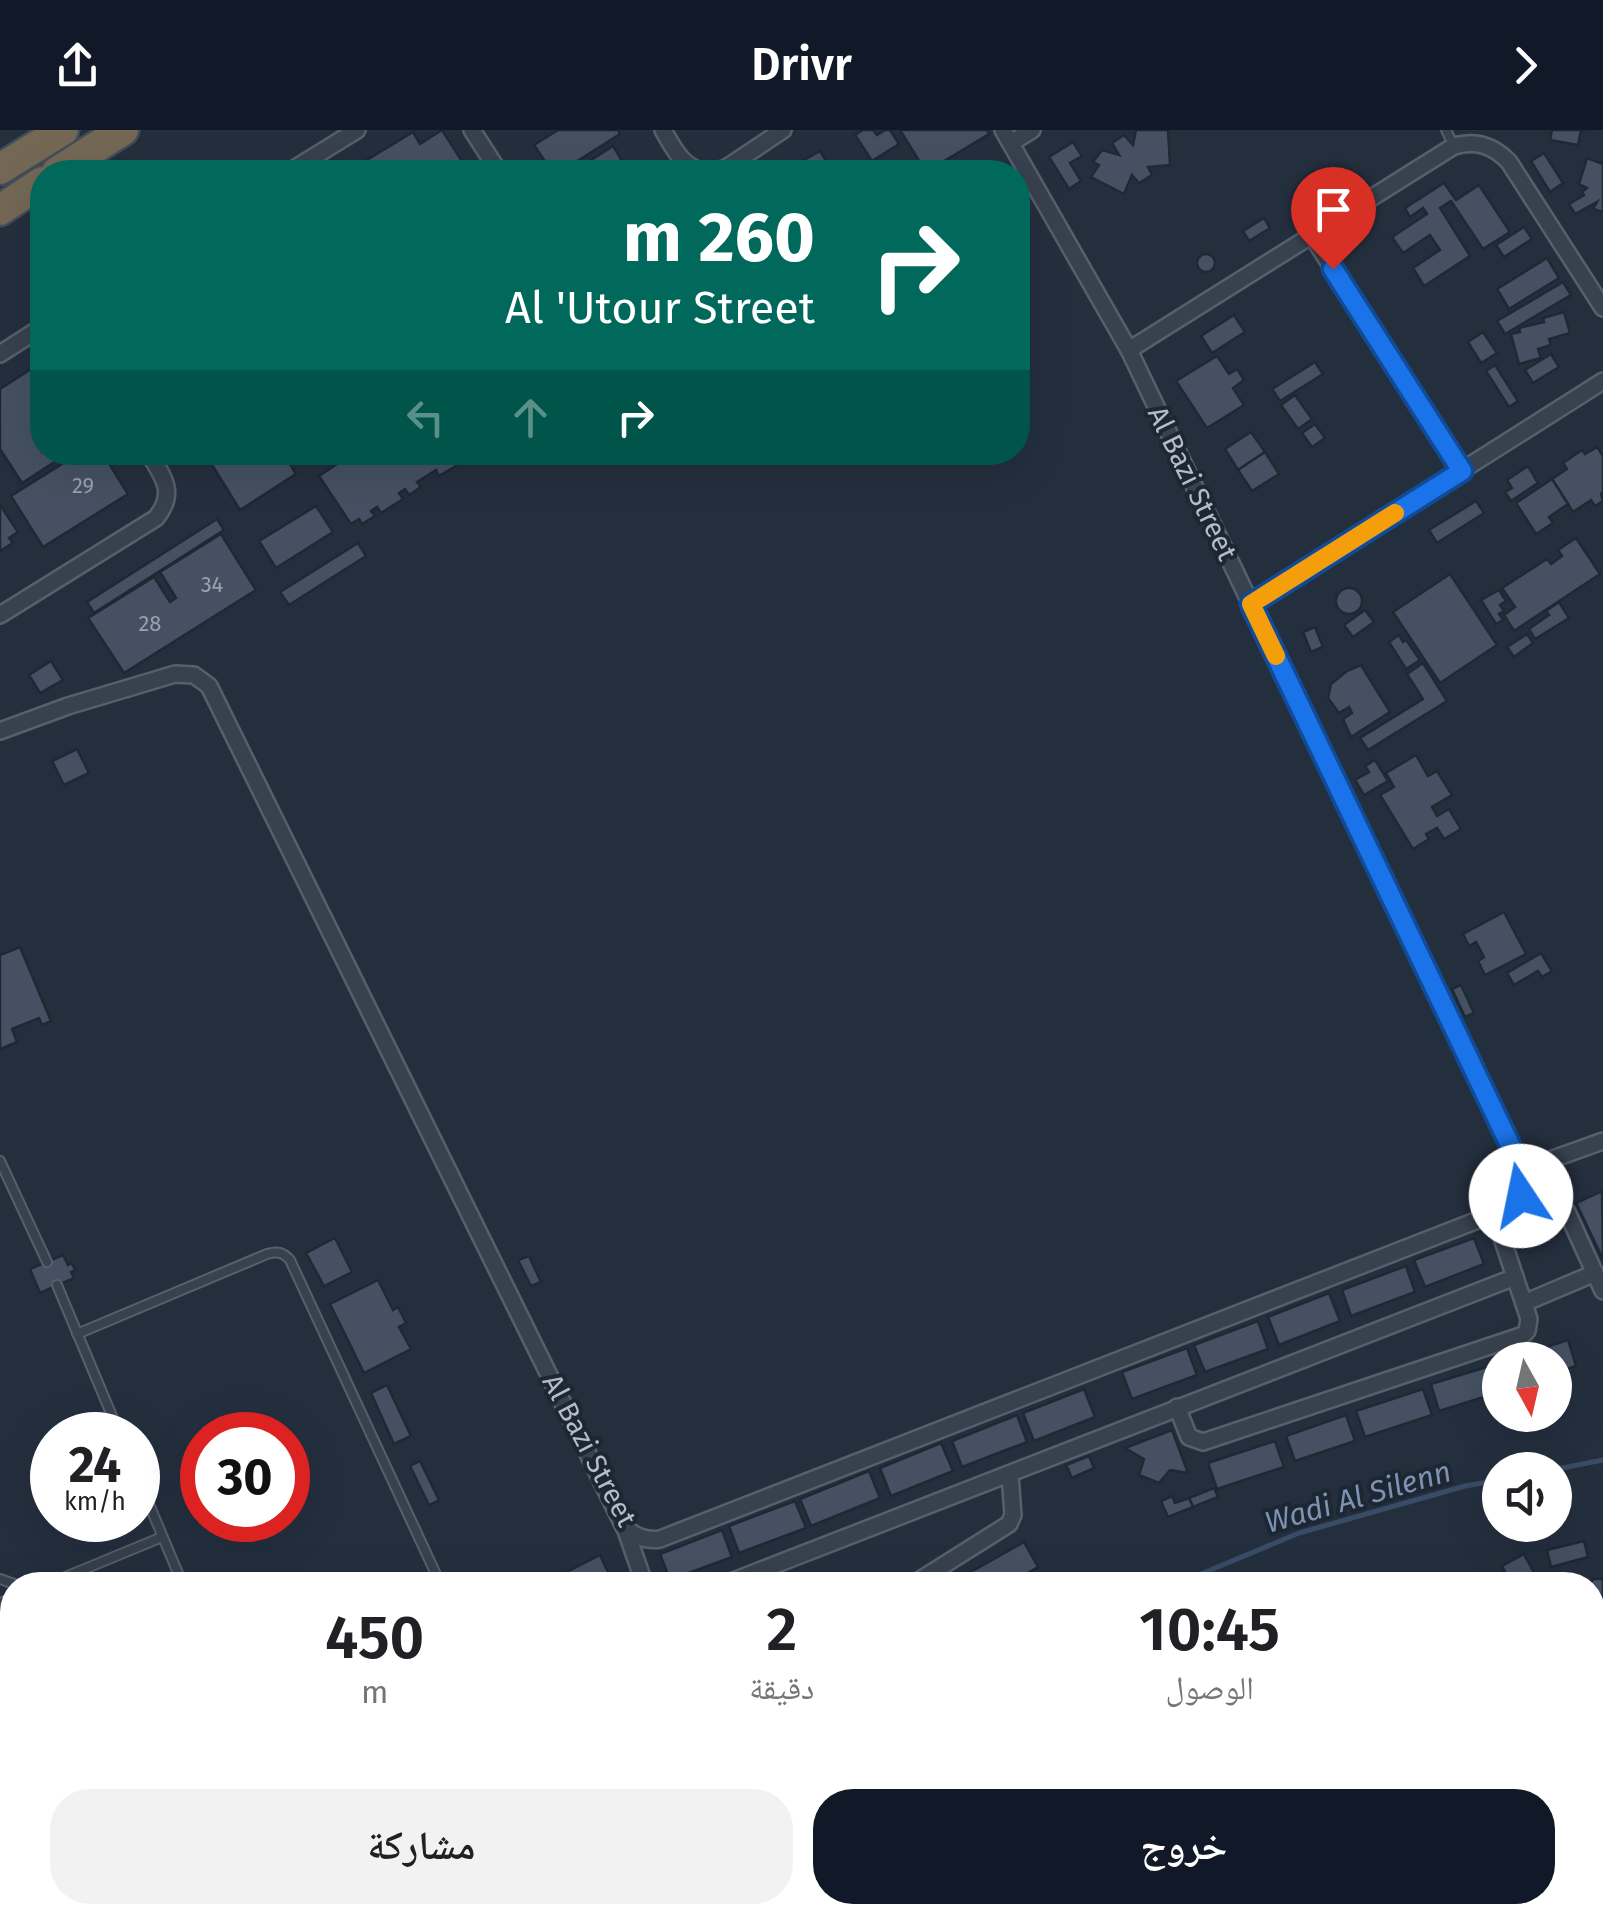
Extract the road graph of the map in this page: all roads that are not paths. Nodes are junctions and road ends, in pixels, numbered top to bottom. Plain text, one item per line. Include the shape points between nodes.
1 (63, 130) edge
2 (122, 130) edge
3 (357, 130) edge
4 (472, 130) edge
5 (663, 130) edge
6 (783, 130) edge
7 (1032, 130) edge
8 (1446, 130) edge
9 (1007, 137) edge
10 (1454, 146) junction
11 (76, 160) edge
12 (309, 160) edge
13 (491, 160) edge
14 (682, 160) edge
15 (738, 160) edge
16 (1020, 160) edge
17 (0, 168) edge
18 (1030, 177) edge
19 (30, 190) edge
20 (0, 210) edge
21 (1312, 236) junction
22 (1603, 308) edge
23 (30, 335) edge
24 (1129, 350) junction
25 (0, 354) edge
26 (1603, 381) edge
27 (156, 465) edge
28 (1462, 471) junction
29 (1251, 604) junction
30 (0, 615) edge
31 (0, 731) edge
32 (1603, 1140) edge
33 (0, 1161) edge
34 (1522, 1170) junction
35 (1568, 1212) dead end
36 (1494, 1214) junction
37 (47, 1262) dead end
38 (1595, 1274) junction
39 (1515, 1277) junction
40 (57, 1286) dead end
41 (1603, 1291) edge
42 (1524, 1303) junction
43 (78, 1334) junction
44 (1177, 1408) junction
45 (110, 1412) edge
46 (1010, 1475) junction
47 (624, 1526) junction
48 (160, 1531) edge
49 (162, 1536) junction
50 (77, 1572) edge
51 (177, 1572) edge
52 (435, 1572) edge
53 (641, 1572) edge
54 (756, 1572) edge
55 (933, 1572) edge

1 - 17 highway
2 - 11 highway
3 - 12 street
4 - 13 street
5 - 14 street
6 - 15 street
7 - 9 street
8 - 10 lane
9 - 16 street, Al Bazi Street
10 - 21 street
10 - 22 street via 1474,143 1502,154
18 - 24 street, Al Bazi Street
19 - 20 highway
21 - 24 street
21 - 28 street
23 - 25 street
24 - 29 street, Al Bazi Street
26 - 28 street
27 - 30 street via 166,482 161,512
28 - 29 street
29 - 34 street, Al Bazi Street
31 - 47 street, Al Bazi Street via 175,674 194,675 209,686
32 - 34 street
33 - 37 lane
34 - 36 street, Al Bazi Street via 1521,1196
35 - 38 street
36 - 39 street
36 - 47 street, Al Bazi Street via 660,1539 637,1537
38 - 41 street
38 - 42 street
39 - 42 street
39 - 44 street
40 - 43 lane
42 - 44 street via 1529,1324 1518,1338 1203,1442 1189,1437
43 - 45 lane
43 - 52 lane via 267,1254 286,1255
44 - 46 street
46 - 54 street
46 - 55 street via 1010,1524
47 - 53 street
48 - 49 lane
49 - 50 lane
49 - 51 lane

